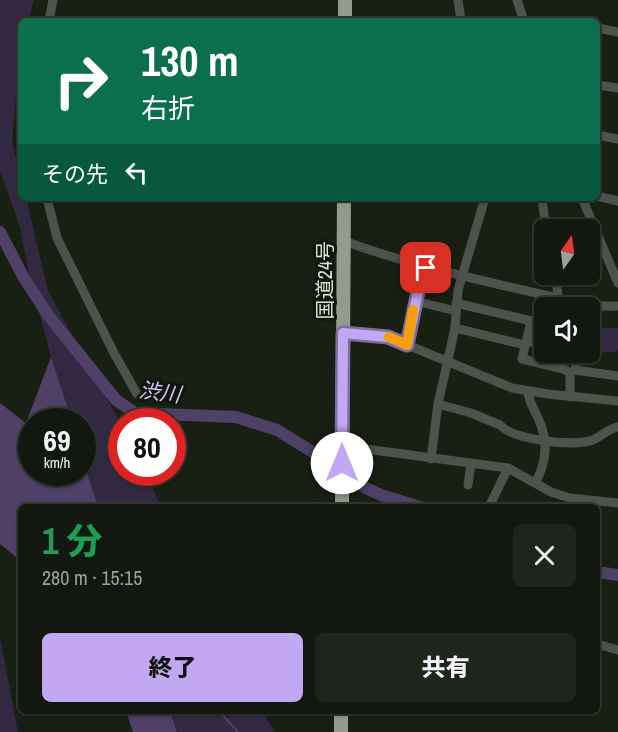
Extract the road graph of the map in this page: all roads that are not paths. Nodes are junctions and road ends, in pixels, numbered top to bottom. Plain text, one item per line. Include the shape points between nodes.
1 (53, 0) edge
2 (345, 0) edge
3 (517, 0) edge
4 (455, 1) edge
5 (50, 18) edge
6 (345, 18) edge
7 (460, 18) edge
8 (523, 18) edge
9 (600, 29) edge
10 (618, 32) edge
11 (600, 85) edge
12 (618, 88) edge
13 (600, 136) edge
14 (618, 139) edge
15 (600, 197) edge
16 (48, 201) edge
17 (344, 201) edge
18 (484, 201) edge
19 (542, 201) edge
20 (583, 201) edge
21 (618, 201) edge
22 (545, 219) edge
23 (344, 241) junction
24 (423, 267) junction
25 (462, 277) junction
26 (617, 279) edge
27 (557, 285) edge
28 (558, 297) joint
29 (415, 301) junction
30 (600, 306) edge
31 (618, 306) edge
32 (456, 307) junction
33 (531, 321) junction
34 (534, 322) edge
35 (455, 328) junction
36 (343, 333) junction
37 (526, 343) junction
38 (534, 344) edge
39 (407, 345) junction
40 (448, 362) junction
41 (575, 363) edge
42 (573, 371) junction
43 (618, 376) edge
44 (528, 392) junction
45 (137, 394) dead end
46 (570, 397) junction
47 (618, 401) edge
48 (438, 404) junction
49 (618, 427) edge
50 (545, 439) junction
51 (343, 446) junction
52 (431, 459) junction
53 (471, 463) junction
54 (508, 468) junction
55 (535, 483) junction
56 (468, 485) dead end
57 (571, 503) edge
58 (618, 503) edge
59 (342, 504) edge
60 (490, 504) edge
61 (600, 645) edge
62 (618, 650) edge
63 (341, 714) edge
64 (341, 732) edge

1 - 5 street
2 - 6 highway
3 - 8 street
4 - 7 street
9 - 10 street
11 - 12 street
13 - 14 street
15 - 21 street
16 - 45 street via 57,238
17 - 23 highway, 国道24号
18 - 25 street
19 - 22 street
20 - 26 street
23 - 24 street
23 - 36 highway, 国道24号
24 - 25 street
24 - 29 street
25 - 28 street
25 - 32 street
27 - 28 street
29 - 32 street
29 - 39 street
30 - 31 street
32 - 33 street
32 - 35 street
33 - 34 street
33 - 37 street
35 - 37 street
35 - 40 street
36 - 39 street via 388,337
36 - 51 highway, 国道24号
37 - 38 street
37 - 42 street via 522,359
39 - 40 street
40 - 44 street
40 - 48 street
41 - 42 street
42 - 43 street
42 - 46 street
44 - 46 street
44 - 50 street
46 - 47 street
48 - 50 street via 500,424 519,435
48 - 52 street
49 - 50 street via 585,442
50 - 55 street via 544,467
51 - 52 street
51 - 59 highway, 国道24号
52 - 53 street
53 - 54 street
53 - 56 street
54 - 55 street
54 - 60 street
55 - 57 street
57 - 58 street
61 - 62 street
63 - 64 highway

